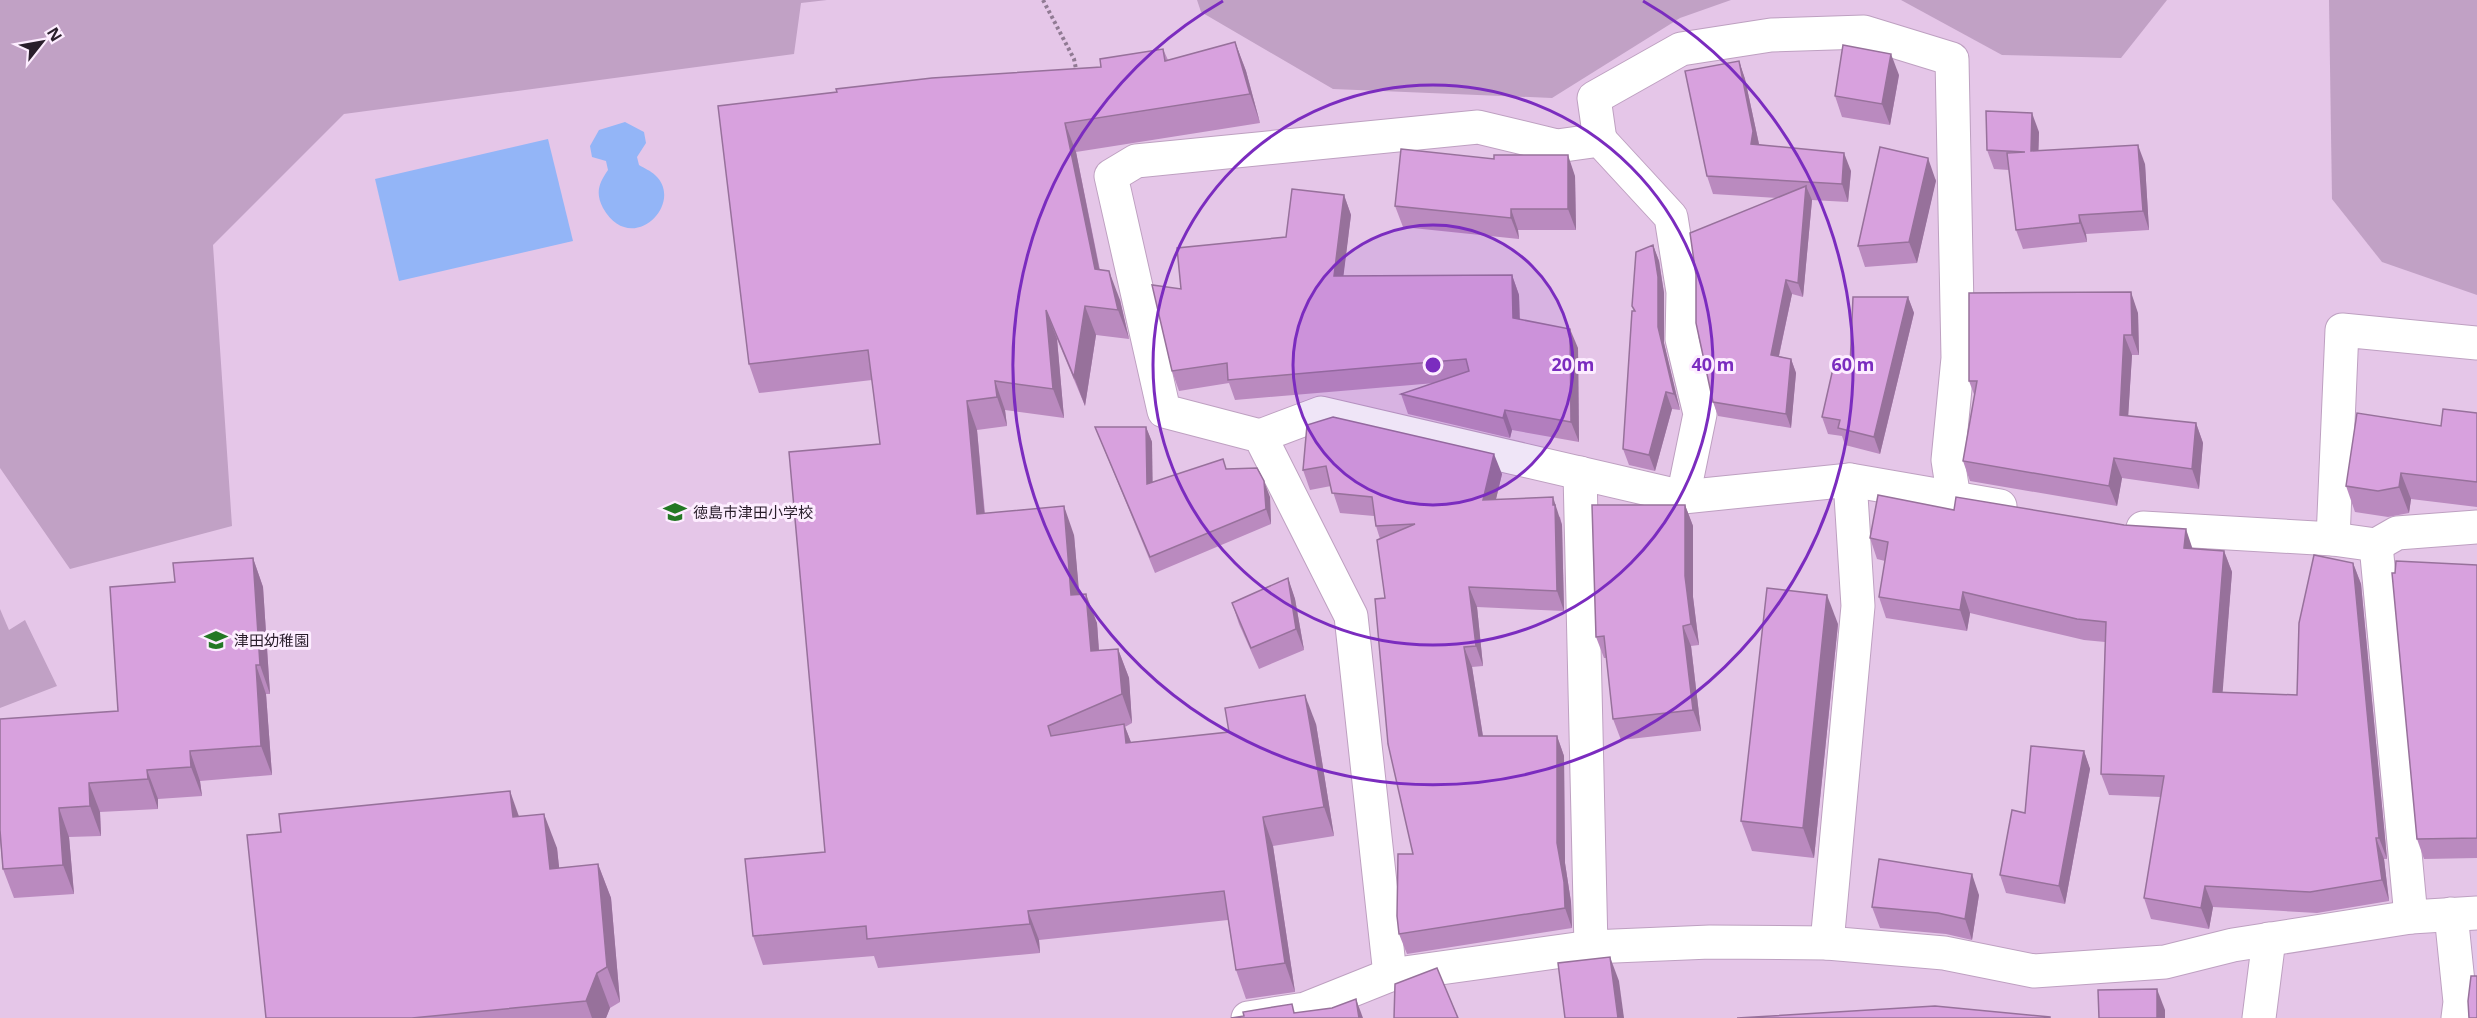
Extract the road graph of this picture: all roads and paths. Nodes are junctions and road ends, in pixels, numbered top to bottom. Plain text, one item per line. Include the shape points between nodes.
1 (1043, 0) edge
2 (1078, 81) edge
3 (1600, 140) junction
4 (2477, 343) edge
5 (1260, 436) junction
6 (1580, 473) junction
7 (1850, 480) junction
8 (1683, 497) junction
9 (1954, 499) junction
10 (2033, 512) edge
11 (2112, 524) edge
12 (2477, 527) edge
13 (2333, 539) junction
14 (2376, 545) junction
15 (2464, 913) edge
16 (2411, 917) junction
17 (2269, 939) junction
18 (1827, 943) junction
19 (1592, 948) junction
20 (1390, 975) junction
21 (1306, 1013) edge
22 (1248, 1018) edge
23 (2259, 1018) edge
24 (2458, 1018) edge

1 - 2 path via 1074,59
3 - 5 street via 1557,146 1478,127 1136,161 1112,176 1164,411
3 - 8 street via 1671,217 1683,292 1682,339 1700,414
3 - 9 street via 1594,98 1681,48 1771,35 1864,32 1952,59 1958,358 1948,460
4 - 13 street via 2342,330
5 - 6 street via 1321,413
5 - 20 street via 1352,616
6 - 8 street
6 - 19 street
7 - 8 street
7 - 9 street
7 - 18 street via 1858,606
9 - 10 street
11 - 13 street
12 - 14 street via 2397,533
13 - 14 street
14 - 16 street
15 - 16 street
15 - 24 street
16 - 17 street
17 - 18 street via 2165,962 2034,970 1944,953
17 - 23 street
18 - 19 street via 1710,942
19 - 20 street
20 - 21 street
21 - 22 street

